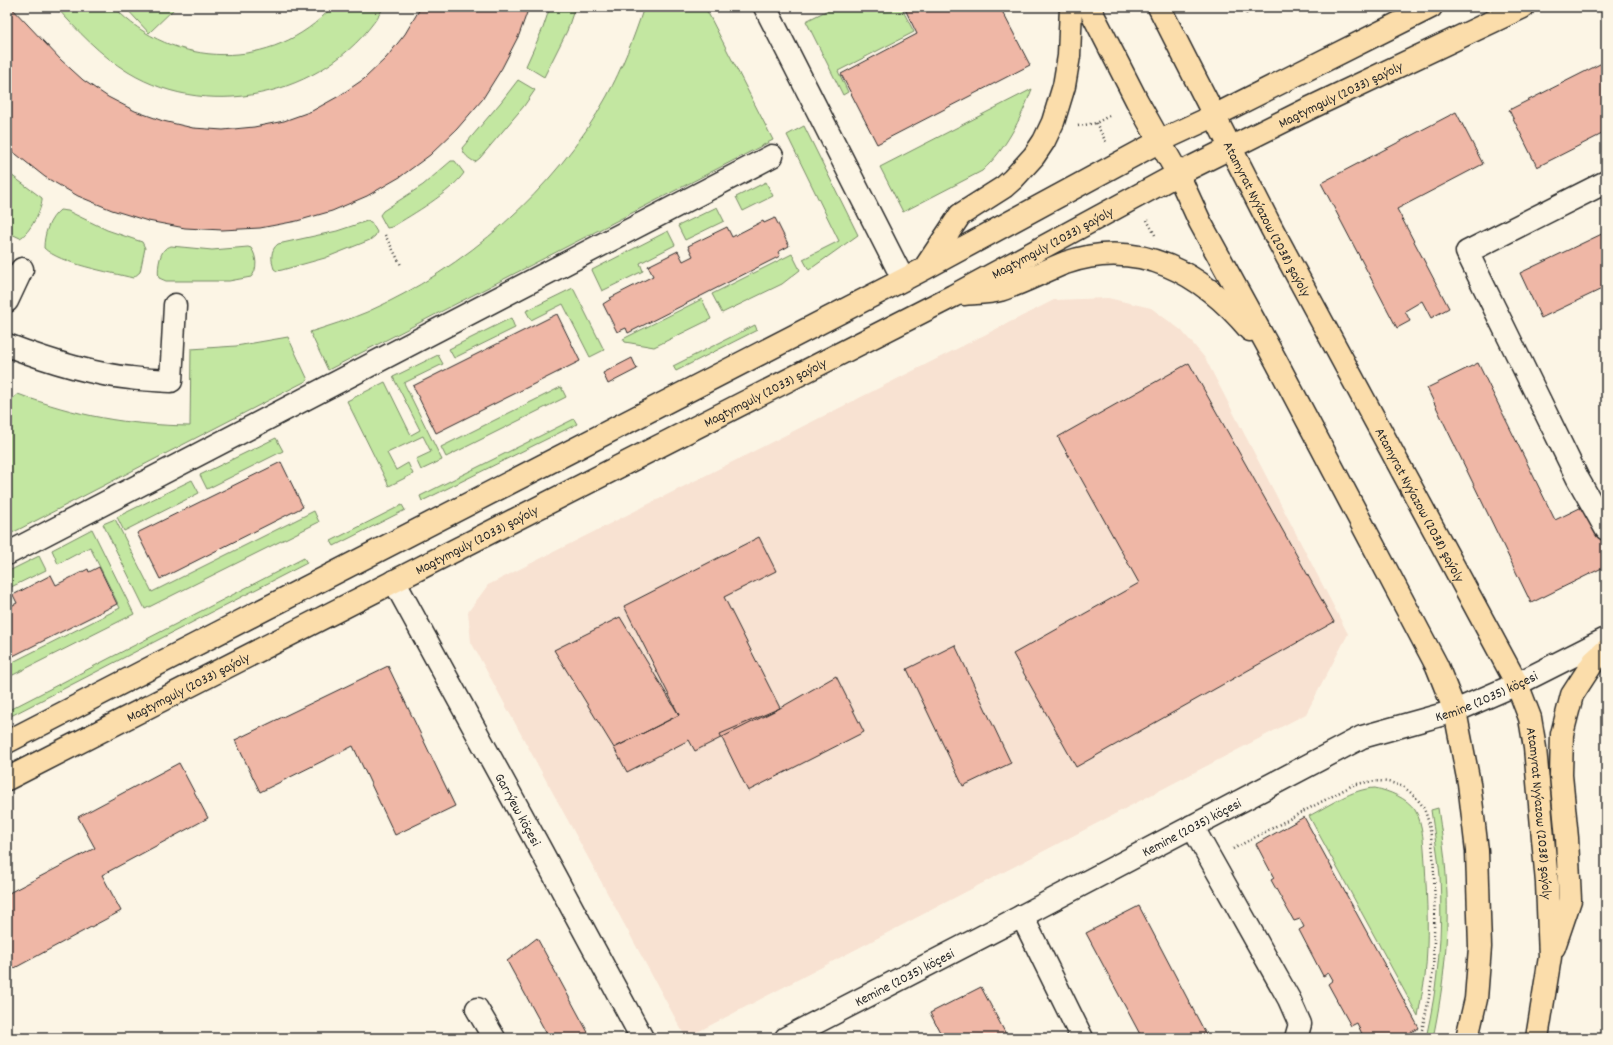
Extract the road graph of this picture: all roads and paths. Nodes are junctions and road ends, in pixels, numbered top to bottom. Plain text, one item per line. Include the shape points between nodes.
1 (765, 7) edge
2 (1070, 7) edge
3 (1089, 7) edge
4 (1159, 7) edge
5 (1432, 7) edge
6 (1523, 7) edge
7 (1109, 116) dead end
8 (1214, 116) junction
9 (1096, 123) junction
10 (1075, 126) dead end
11 (1160, 141) junction
12 (1108, 146) dead end
13 (1230, 149) junction
14 (772, 156) dead end
15 (1178, 174) junction
16 (1606, 182) edge
17 (1146, 218) dead end
18 (385, 235) dead end
19 (1156, 238) dead end
20 (401, 265) dead end
21 (22, 269) dead end
22 (924, 269) junction
23 (903, 279) junction
24 (953, 296) junction
25 (7, 300) edge
26 (175, 305) dead end
27 (7, 345) edge
28 (1275, 359) junction
29 (1606, 529) edge
30 (7, 554) edge
31 (394, 581) junction
32 (1606, 639) edge
33 (1606, 650) edge
34 (1517, 684) junction
35 (1456, 711) junction
36 (7, 742) edge
37 (7, 779) edge
38 (1192, 826) junction
39 (1211, 860) junction
40 (1022, 916) junction
41 (1550, 957) junction
42 (477, 1009) dead end
43 (494, 1038) edge
44 (642, 1038) edge
45 (786, 1038) edge
46 (1082, 1038) edge
47 (1296, 1038) edge
48 (1420, 1038) edge
49 (1467, 1038) edge
50 (1537, 1038) edge

1 - 23 street
2 - 22 main road via 1069,56 1064,86 1056,116 1044,141 1034,156 1004,187 960,215
3 - 11 main road
4 - 8 main road, Atamyrat Nyýazow (2038) şaýoly
5 - 8 main road
6 - 13 main road, Magtymguly (2033) şaýoly via 1310,108
7 - 9 path
8 - 11 main road
8 - 13 main road, Atamyrat Nyýazow (2038) şaýoly
9 - 10 path
9 - 12 path
11 - 15 main road
11 - 22 main road
13 - 15 main road, Magtymguly (2033) şaýoly
13 - 34 main road, Atamyrat Nyýazow (2038) şaýoly
14 - 30 street
15 - 24 main road, Magtymguly (2033) şaýoly
15 - 28 main road via 1200,222
16 - 29 street via 1467,252 1578,479
17 - 19 path
18 - 20 path
21 - 25 street
22 - 23 main road
23 - 36 main road
24 - 28 main road via 1000,290 1066,263 1099,254 1126,254 1178,269 1197,281 1238,316
24 - 31 main road, Magtymguly (2033) şaýoly
26 - 27 street via 171,381 94,372 58,363
28 - 35 main road via 1437,666
31 - 37 main road, Magtymguly (2033) şaýoly
31 - 44 street, Garrýew köçesi
32 - 34 street, Kemine (2035) köçesi
33 - 41 main road via 1594,661 1572,695 1562,734 1561,775 1570,900
34 - 35 street, Kemine (2035) köçesi
34 - 41 main road, Atamyrat Nyýazow (2038) şaýoly via 1530,718 1535,748 1547,883
35 - 38 street, Kemine (2035) köçesi via 1362,737
35 - 49 main road via 1469,783 1477,851 1479,900 1480,947 1476,999
38 - 39 street
38 - 40 street, Kemine (2035) köçesi
39 - 47 street via 1289,999 1300,1024
39 - 48 path via 1353,785 1385,781 1409,792 1421,804 1427,817 1432,849 1434,892 1433,977
40 - 45 street, Kemine (2035) köçesi
40 - 46 street
41 - 50 main road, Atamyrat Nyýazow (2038) şaýoly
42 - 43 street

